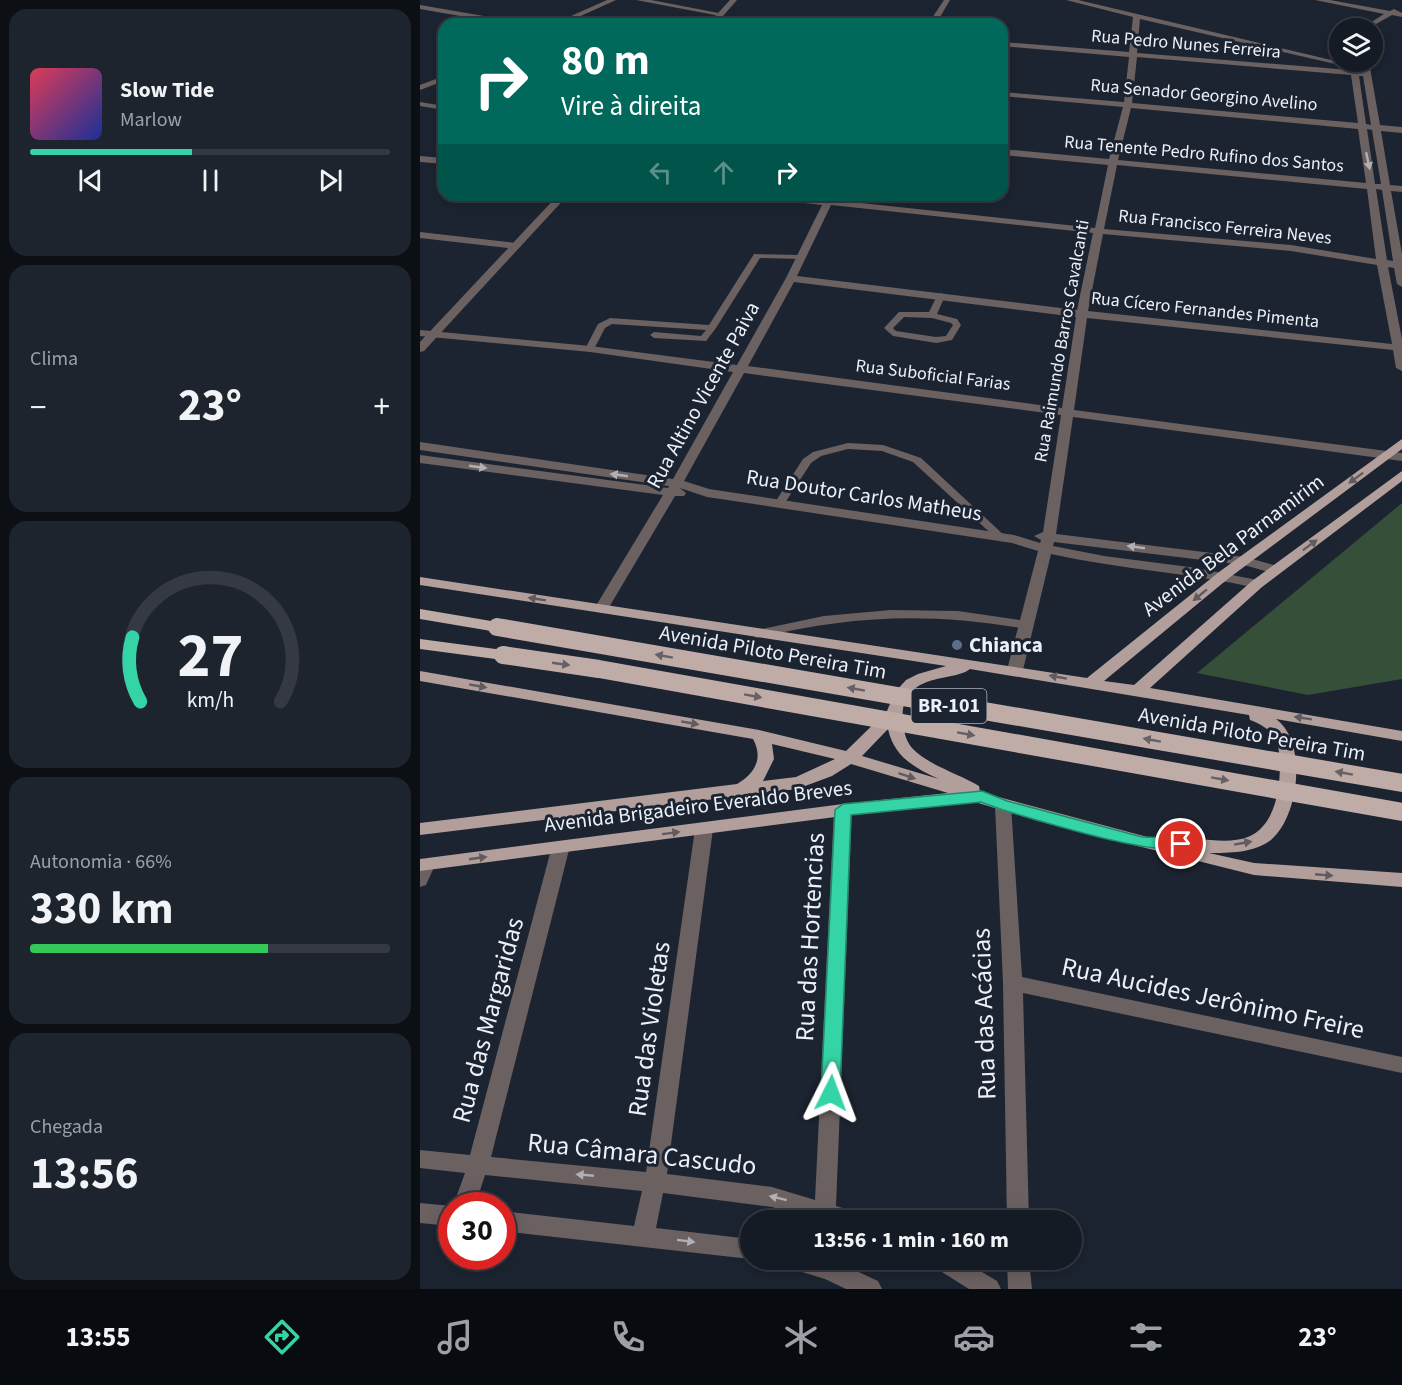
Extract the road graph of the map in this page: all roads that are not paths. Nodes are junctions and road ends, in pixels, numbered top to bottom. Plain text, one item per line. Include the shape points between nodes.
1 (639, 0) edge
2 (669, 0) edge
3 (734, 0) edge
4 (947, 0) edge
5 (1069, 0) edge
6 (1318, 0) edge
7 (1343, 0) edge
8 (617, 2) edge
9 (420, 7) edge
10 (723, 11) junction
11 (420, 13) edge
12 (1399, 13) edge
13 (1137, 16) junction
14 (450, 18) edge
15 (484, 18) edge
16 (573, 18) edge
17 (586, 18) edge
18 (717, 18) edge
19 (936, 18) edge
20 (1383, 20) edge
21 (1392, 24) dead end
22 (1008, 44) edge
23 (1133, 54) junction
24 (1329, 61) edge
25 (1329, 66) edge
26 (1354, 72) edge
27 (1367, 72) edge
28 (438, 80) edge
29 (420, 88) edge
30 (1008, 92) edge
31 (1357, 99) junction
32 (1371, 100) junction
33 (1128, 102) junction
34 (420, 104) edge
35 (438, 107) edge
36 (1360, 124) junction
37 (1374, 125) junction
38 (1402, 128) edge
39 (1008, 151) edge
40 (420, 159) edge
41 (438, 160) edge
42 (1113, 160) junction
43 (1372, 184) junction
44 (1402, 184) edge
45 (1388, 185) junction
46 (1402, 189) edge
47 (557, 201) edge
48 (828, 201) edge
49 (846, 201) edge
50 (1098, 231) junction
51 (420, 235) edge
52 (516, 246) junction
53 (801, 257) junction
54 (1382, 263) junction
55 (1400, 266) edge
56 (791, 278) junction
57 (1402, 284) edge
58 (941, 296) junction
59 (1082, 314) junction
60 (932, 315) junction
61 (420, 325) edge
62 (712, 327) junction
63 (437, 331) junction
64 (420, 333) edge
65 (654, 335) dead end
66 (1400, 348) edge
67 (590, 349) junction
68 (420, 350) edge
69 (740, 368) junction
70 (1402, 368) edge
71 (1065, 411) junction
72 (1402, 442) edge
73 (420, 446) edge
74 (1386, 455) junction
75 (1402, 457) edge
76 (420, 459) edge
77 (1402, 475) edge
78 (673, 488) junction
79 (779, 504) junction
80 (1049, 535) junction
81 (1007, 538) junction
82 (1045, 550) junction
83 (1245, 561) junction
84 (1276, 570) junction
85 (1224, 575) junction
86 (420, 581) edge
87 (1257, 584) junction
88 (601, 609) junction
89 (420, 614) edge
90 (1026, 625) junction
91 (757, 634) junction
92 (420, 644) edge
93 (990, 666) junction
94 (1016, 670) junction
95 (420, 676) edge
96 (1091, 683) junction
97 (1137, 691) junction
98 (1224, 705) junction
99 (892, 716) junction
100 (759, 735) junction
101 (1402, 736) edge
102 (851, 758) junction
103 (1402, 783) edge
104 (738, 792) junction
105 (982, 796) junction
106 (1003, 805) junction
107 (843, 810) junction
108 (1402, 812) edge
109 (420, 829) edge
110 (704, 829) junction
111 (1142, 842) junction
112 (561, 846) junction
113 (422, 870) edge
114 (1402, 880) edge
115 (1013, 983) junction
116 (1402, 1065) edge
117 (420, 1159) edge
118 (478, 1165) junction
119 (655, 1182) junction
120 (469, 1192) edge
121 (821, 1210) edge
122 (825, 1210) edge
123 (1018, 1210) edge
124 (420, 1213) edge
125 (438, 1215) edge
126 (516, 1222) edge
127 (643, 1236) junction
128 (740, 1248) edge
129 (831, 1270) edge
130 (958, 1270) edge
131 (1019, 1270) edge
132 (870, 1289) edge
133 (989, 1289) edge
134 (1020, 1289) edge

1 - 10 street
2 - 10 street
3 - 10 street
4 - 19 street
5 - 13 street
6 - 12 street
7 - 12 street
8 - 16 street
8 - 17 street
9 - 15 street
10 - 18 street
11 - 14 street
12 - 20 street
12 - 21 street
13 - 23 street, Rua Raimundo Barros Cavalcanti
13 - 24 street
22 - 23 street, Rua Pedro Nunes Ferreira
23 - 25 street, Rua Pedro Nunes Ferreira
23 - 33 street, Rua Raimundo Barros Cavalcanti
26 - 31 street
27 - 32 street
28 - 29 street
30 - 33 street, Rua Senador Georgino Avelino
31 - 32 street
31 - 36 street
32 - 37 street
33 - 36 street, Rua Senador Georgino Avelino
33 - 42 street, Rua Raimundo Barros Cavalcanti
34 - 35 street
36 - 37 street, Rua Senador Georgino Avelino
36 -> 43 street
37 - 38 street, Rua Senador Georgino Avelino
37 - 45 street
39 - 42 street, Rua Tenente Pedro Rufino dos Santos
40 - 41 street
42 - 43 street, Rua Tenente Pedro Rufino dos Santos
42 - 50 street, Rua Raimundo Barros Cavalcanti
43 - 45 street, Rua Tenente Pedro Rufino dos Santos
43 - 54 street
44 - 45 street, Rua Tenente Pedro Rufino dos Santos
45 - 46 street, Rua Tenente Pedro Rufino dos Santos
45 - 55 street
47 - 52 street
48 - 53 street, Rua Altino Vicente Paiva
49 - 50 street, Rua Francisco Ferreira Neves
50 - 54 street, Rua Francisco Ferreira Neves via 1291,248
50 - 59 street, Rua Raimundo Barros Cavalcanti
51 - 52 street
52 - 63 street
53 - 56 street, Rua Altino Vicente Paiva
53 - 62 lane via 757,256
54 - 55 street, Rua Francisco Ferreira Neves
54 - 66 street
55 - 57 street
56 - 58 street, Rua Cícero Fernandes Pimenta
56 - 69 street, Rua Altino Vicente Paiva
58 - 59 street, Rua Cícero Fernandes Pimenta
58 - 60 lane
59 - 66 street, Rua Cícero Fernandes Pimenta
59 - 71 street, Rua Raimundo Barros Cavalcanti
60 - 60 lane via 902,314 888,328 892,333 936,340 949,338 957,325
61 - 63 street, Rua Suboficial Farias
62 - 65 lane via 703,339
62 - 67 lane via 609,321 601,326
63 - 64 street, Rua Suboficial Farias
63 - 67 street, Rua Suboficial Farias
63 - 68 street
66 - 70 street
67 - 69 street, Rua Suboficial Farias
69 - 71 street, Rua Suboficial Farias
69 - 78 street, Rua Altino Vicente Paiva
71 - 74 street, Rua Suboficial Farias
71 - 80 street, Rua Raimundo Barros Cavalcanti
72 - 74 main road, Avenida Bela Parnamirim
78 -> 73 street, Rua Doutor Carlos Matheus
74 - 75 street, Rua Suboficial Farias
74 -> 83 main road, Avenida Bela Parnamirim
76 -> 78 street, Rua Doutor Carlos Matheus
84 -> 77 main road
78 - 79 street, Rua Doutor Carlos Matheus
78 - 88 street, Rua Altino Vicente Paiva
79 - 81 street, Rua Doutor Carlos Matheus
79 - 81 lane via 807,461 817,454 848,446 883,448 916,460
80 - 81 street, Rua Doutor Carlos Matheus
80 - 82 street, Rua Raimundo Barros Cavalcanti
83 -> 80 street, Rua Doutor Carlos Matheus
81 - 82 street, Rua Doutor Carlos Matheus
82 - 85 street, Rua Doutor Carlos Matheus
82 - 90 street, Rua Raimundo Barros Cavalcanti
83 - 84 street, Rua Doutor Carlos Matheus
83 - 85 main road, Avenida Bela Parnamirim
84 - 87 main road
85 - 87 street, Rua Doutor Carlos Matheus
85 -> 96 main road, Avenida Bela Parnamirim
88 -> 86 main road
87 - 97 main road
88 - 91 main road
103 -> 89 highway, Avenida Piloto Pereira Tim / BR-101, bridge
90 - 91 lane via 949,613 871,612
90 - 94 street, Rua Raimundo Barros Cavalcanti
91 - 93 main road
92 -> 108 highway, BR-101, bridge via 610,671
93 - 94 main road
93 - 99 main road, Avenida Brigadeiro Everaldo Breves via 944,670 920,677 899,697
96 -> 94 main road
95 -> 100 main road
96 - 97 main road
97 - 98 main road
101 -> 98 main road
111 -> 98 main road via 1238,844 1264,836 1278,822 1286,785 1283,736 1269,721
99 - 102 main road, Avenida Brigadeiro Everaldo Breves
99 - 105 main road via 904,750
100 - 102 main road
100 - 104 main road via 767,751 764,769
102 - 104 main road, Avenida Brigadeiro Everaldo Breves via 814,778
102 -> 105 main road
104 - 109 main road, Avenida Brigadeiro Everaldo Breves
105 - 106 main road
105 - 107 main road, Avenida Brigadeiro Everaldo Breves
106 - 111 main road
106 - 115 street, Rua das Acácias
107 - 110 main road, Avenida Brigadeiro Everaldo Breves
107 - 122 street, Rua das Hortencias
112 -> 110 main road, Avenida Brigadeiro Everaldo Breves
110 - 119 street, Rua das Violetas
111 -> 114 main road via 1254,869
113 -> 112 main road, Avenida Brigadeiro Everaldo Breves
112 - 118 street, Rua das Margaridas
115 - 116 street, Rua Aucides Jerônimo Freire
115 - 123 street, Rua das Acácias
117 - 118 street, Rua Câmara Cascudo
119 -> 118 street, Rua Câmara Cascudo
118 - 120 street, Rua das Margaridas
121 -> 119 street, Rua Câmara Cascudo via 772,1197
119 - 127 street, Rua das Violetas
124 - 125 street
126 - 127 street
127 -> 128 street
129 - 132 street
130 - 133 street
131 - 134 street

